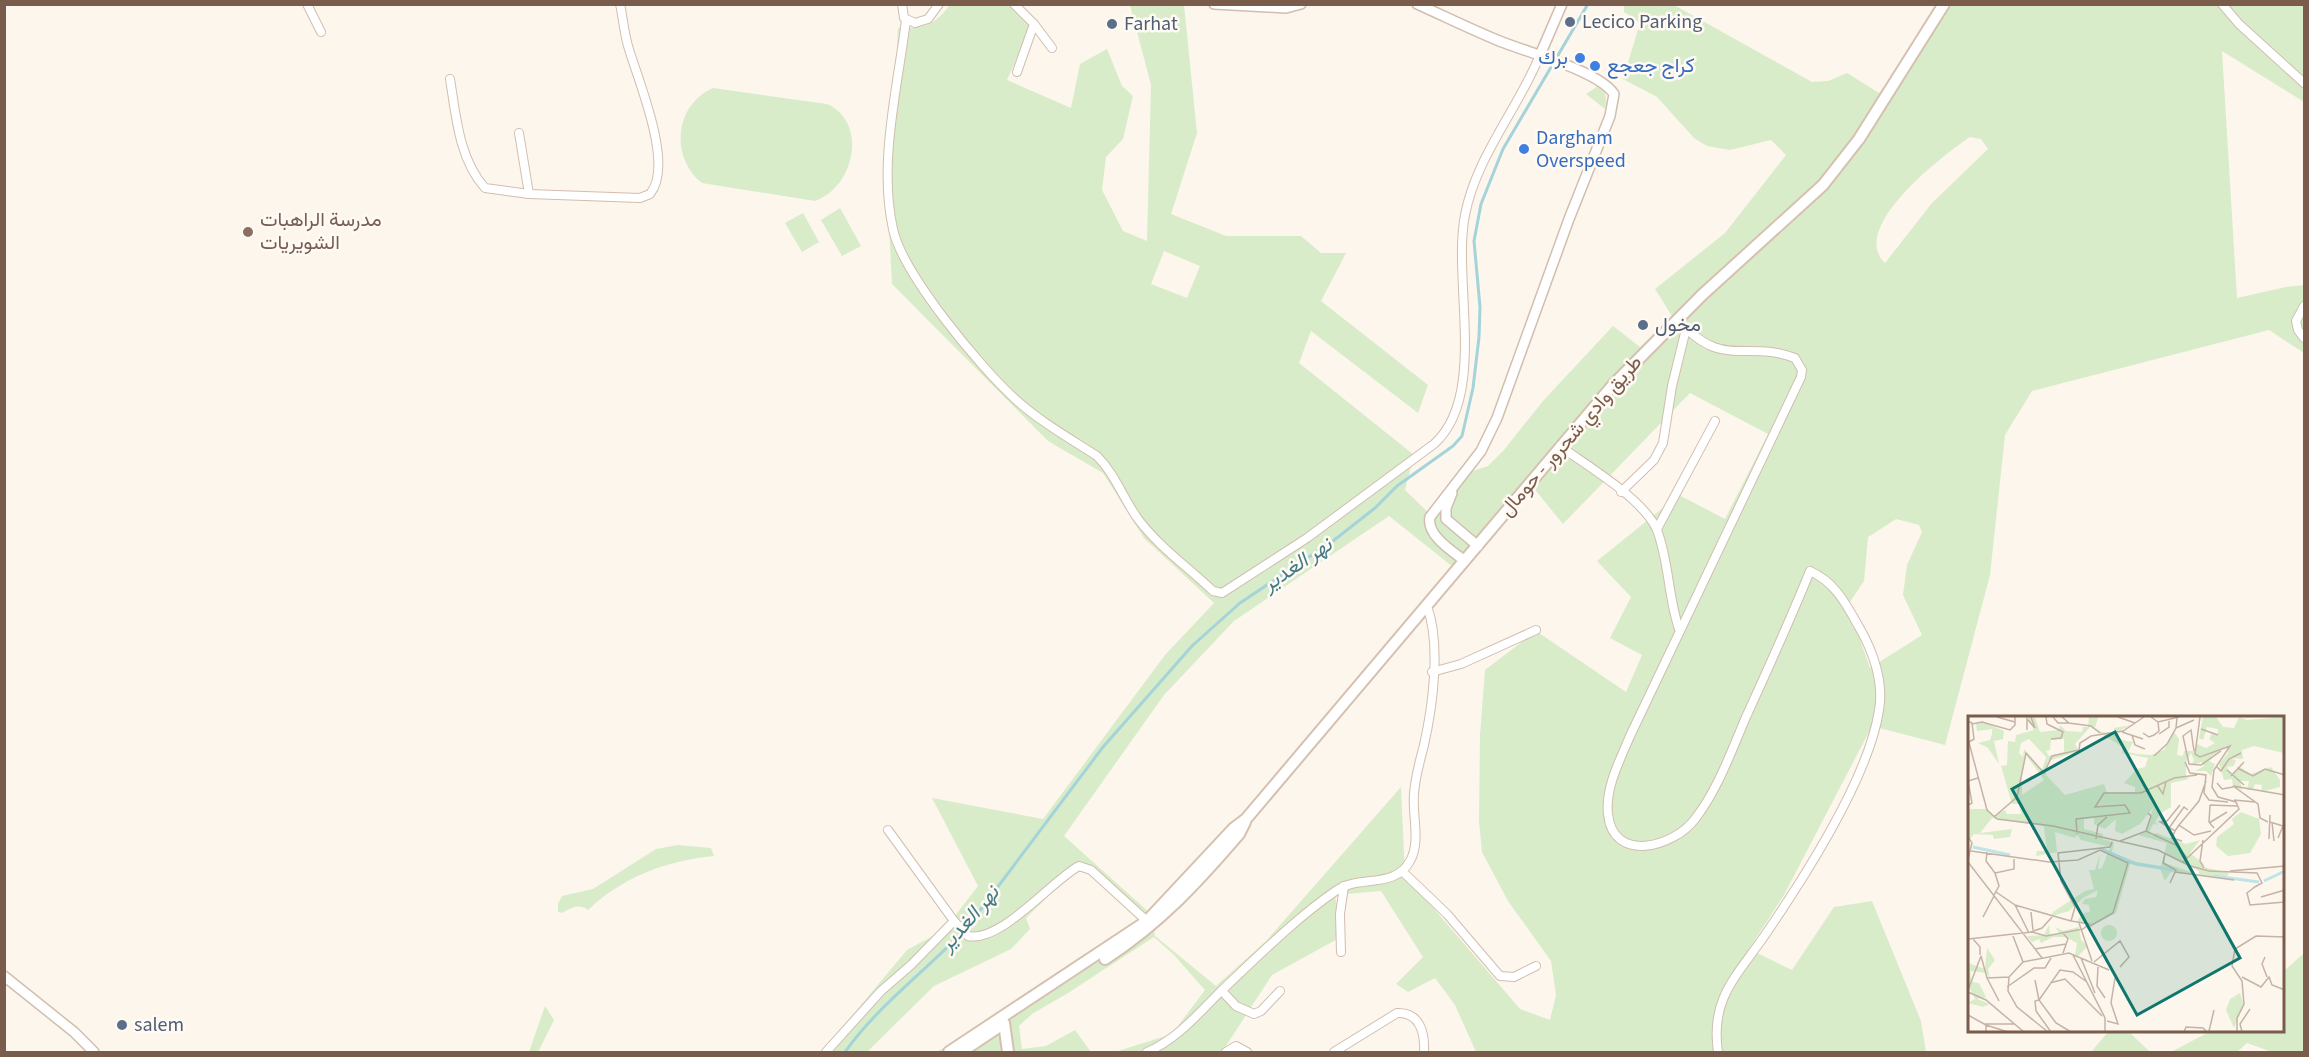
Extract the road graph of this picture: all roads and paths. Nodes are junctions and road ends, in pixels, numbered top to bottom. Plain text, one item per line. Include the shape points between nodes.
1 (307, 4) edge
2 (620, 4) edge
3 (902, 4) edge
4 (939, 4) edge
5 (1014, 4) edge
6 (1214, 4) edge
7 (1301, 4) edge
8 (1418, 4) edge
9 (1562, 4) edge
10 (1944, 4) edge
11 (2222, 4) edge
12 (906, 20) junction
13 (1034, 24) junction
14 (321, 32) dead end
15 (1052, 48) dead end
16 (1540, 55) junction
17 (1017, 72) dead end
18 (450, 79) dead end
19 (2304, 83) edge
20 (519, 133) dead end
21 (529, 194) junction
22 (2304, 306) edge
23 (1677, 319) junction
24 (1686, 329) junction
25 (2304, 338) edge
26 (1715, 421) dead end
27 (1560, 446) junction
28 (1457, 482) junction
29 (1621, 492) junction
30 (1657, 530) junction
31 (1478, 546) junction
32 (1465, 561) junction
33 (1427, 606) junction
34 (1679, 629) junction
35 (1536, 630) dead end
36 (1432, 672) junction
37 (888, 830) dead end
38 (1402, 871) junction
39 (1344, 886) junction
40 (955, 922) junction
41 (1150, 923) junction
42 (1341, 952) dead end
43 (1536, 966) dead end
44 (4, 976) edge
45 (1222, 991) junction
46 (1280, 991) dead end
47 (1027, 1005) junction
48 (1005, 1023) junction
49 (956, 1051) edge
50 (94, 1053) edge
51 (826, 1053) edge
52 (1008, 1053) edge
53 (1147, 1053) edge
54 (1226, 1053) edge
55 (1247, 1053) edge
56 (1334, 1053) edge
57 (1424, 1053) edge
58 (1718, 1053) edge

1 - 14 street
2 - 21 street via 628,46 648,101 657,153 653,191 640,198
3 - 12 street
4 - 12 street via 924,22
5 - 13 street
6 - 7 street via 1270,8
8 - 16 street
9 - 16 street
10 - 23 main road, طريق وادي شحرور - حومال via 1830,178
11 - 19 street
12 - 16 street via 892,115 889,183 892,228 902,258 956,332 1015,399 1097,456 1151,534 1213,591 1222,593 1307,538 1434,444 1451,426 1464,353 1465,213 1478,177
13 - 15 street
13 - 17 street
16 - 28 street via 1608,87 1614,94 1612,108 1497,418 1481,451
18 - 21 street via 468,162 481,183 490,191
20 - 21 street
22 - 25 street via 2296,321
23 - 24 street
23 - 27 main road, طريق وادي شحرور - حومال via 1612,385
24 - 29 street via 1663,443 1654,460
24 - 34 street via 1715,349 1787,355 1795,358 1802,370 1798,388
26 - 30 street
27 - 29 street
27 - 31 main road, طريق وادي شحرور - حومال
28 - 31 street via 1447,503 1446,519
28 - 32 street via 1436,506 1429,526
29 - 30 street via 1643,510
30 - 34 street
31 - 32 main road, طريق وادي شحرور - حومال
32 - 33 main road, طريق وادي شحرور - حومال
33 - 36 street via 1435,634
33 - 41 main road, طريق وادي شحرور - حومال via 1197,876
34 - 58 street via 1609,792 1610,824 1615,834 1633,844 1650,847 1672,840 1705,805 1810,571 1836,588 1857,622 1871,651 1880,691 1875,729 1837,818 1724,995 1717,1018
35 - 36 street via 1461,664
36 - 38 street via 1427,731 1414,795 1415,849 1412,860
37 - 40 street
38 - 39 street via 1380,881
38 - 43 street via 1447,914 1500,976 1509,978
39 - 42 street
39 - 45 street
40 - 41 street via 968,936 981,936 1025,910 1079,866 1091,870
40 - 51 street via 861,1011
41 - 47 main road, طريق وادي شحرور - حومال
44 - 50 street
45 - 46 street via 1236,1006 1254,1014
45 - 53 street via 1178,1033
47 - 48 main road, طريق وادي شحرور - حومال
47 - 49 main road, طريق وادي شحرور - حومال
48 - 49 main road, طريق وادي شحرور - حومال
48 - 52 main road
54 - 55 street via 1236,1046
56 - 57 street via 1398,1013 1407,1012 1421,1027

